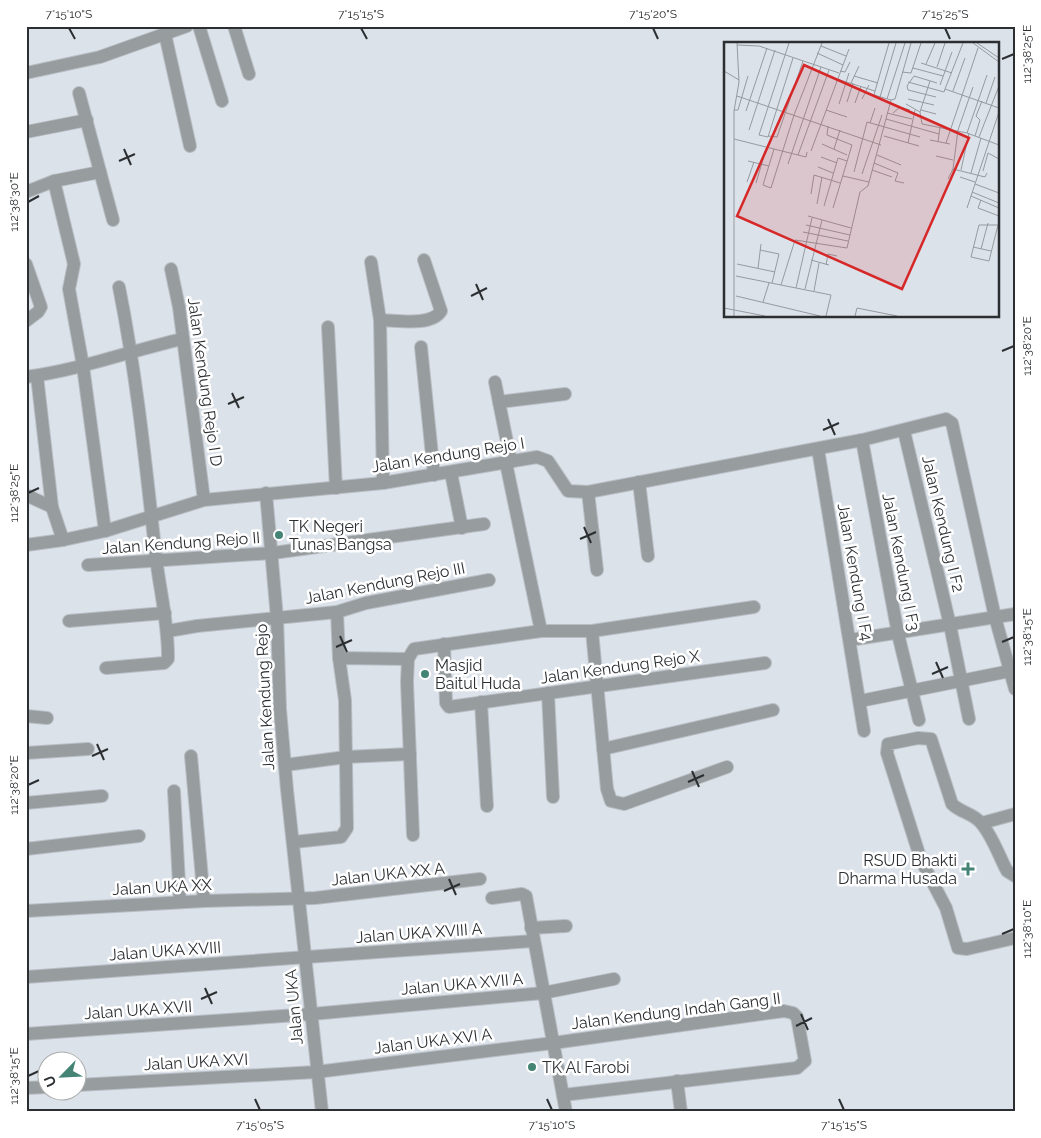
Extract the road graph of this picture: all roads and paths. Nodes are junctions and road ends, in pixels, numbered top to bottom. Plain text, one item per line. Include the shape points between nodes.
1 (187, 26) edge
2 (199, 26) edge
3 (234, 26) edge
4 (165, 34) junction
5 (26, 73) edge
6 (249, 74) dead end
7 (80, 93) dead end
8 (222, 101) dead end
9 (87, 120) junction
10 (26, 132) edge
11 (190, 146) dead end
12 (100, 172) junction
13 (54, 181) junction
14 (26, 192) edge
15 (113, 220) dead end
16 (424, 260) dead end
17 (371, 262) dead end
18 (26, 264) edge
19 (171, 269) dead end
20 (119, 288) dead end
21 (380, 320) junction
22 (26, 321) edge
23 (328, 327) dead end
24 (182, 339) junction
25 (421, 347) dead end
26 (132, 350) junction
27 (83, 366) junction
28 (31, 377) edge
29 (495, 382) dead end
30 (565, 394) dead end
31 (499, 402) junction
32 (904, 431) junction
33 (862, 440) junction
34 (818, 449) junction
35 (509, 463) junction
36 (451, 473) junction
37 (434, 475) junction
38 (639, 482) junction
39 (383, 484) junction
40 (336, 488) junction
41 (588, 492) junction
42 (266, 493) junction
43 (26, 496) edge
44 (204, 500) junction
45 (52, 508) junction
46 (152, 514) junction
47 (484, 524) dead end
48 (462, 528) junction
49 (104, 531) junction
50 (63, 540) junction
51 (26, 544) edge
52 (272, 553) junction
53 (648, 556) dead end
54 (156, 560) junction
55 (88, 565) dead end
56 (597, 570) dead end
57 (489, 580) dead end
58 (754, 607) dead end
59 (165, 612) junction
60 (337, 612) junction
61 (1015, 614) edge
62 (995, 617) junction
63 (277, 618) junction
64 (69, 621) dead end
65 (950, 625) junction
66 (168, 631) junction
67 (541, 631) junction
68 (592, 631) junction
69 (898, 634) junction
70 (850, 640) junction
71 (444, 644) junction
72 (339, 658) junction
73 (408, 659) junction
74 (766, 663) dead end
75 (106, 668) dead end
76 (1012, 671) edge
77 (962, 681) junction
78 (599, 687) junction
79 (912, 689) junction
80 (1015, 689) edge
81 (548, 693) junction
82 (860, 700) junction
83 (481, 702) junction
84 (773, 710) dead end
85 (26, 716) edge
86 (47, 718) dead end
87 (969, 719) dead end
88 (920, 720) dead end
89 (864, 731) dead end
90 (88, 749) dead end
91 (603, 749) junction
92 (26, 753) edge
93 (410, 754) junction
94 (191, 756) dead end
95 (346, 757) junction
96 (285, 765) junction
97 (727, 767) dead end
98 (174, 791) dead end
99 (102, 796) dead end
100 (553, 797) dead end
101 (26, 803) edge
102 (487, 806) dead end
103 (1015, 814) edge
104 (982, 823) junction
105 (412, 835) dead end
106 (139, 836) dead end
107 (294, 842) junction
108 (26, 849) edge
109 (1015, 876) edge
110 (480, 879) dead end
111 (299, 898) junction
112 (492, 898) dead end
113 (204, 901) junction
114 (180, 902) junction
115 (26, 911) edge
116 (566, 926) dead end
117 (531, 928) junction
118 (1015, 938) edge
119 (533, 942) junction
120 (306, 958) junction
121 (26, 977) edge
122 (614, 979) dead end
123 (543, 993) junction
124 (312, 1014) junction
125 (26, 1034) edge
126 (553, 1043) junction
127 (316, 1072) junction
128 (676, 1081) junction
129 (88, 1084) edge
130 (563, 1095) junction
131 (322, 1112) edge
132 (566, 1112) edge
133 (681, 1112) edge

1 - 4 street
2 - 8 street
3 - 6 street
4 - 5 street via 100,57
4 - 11 street
7 - 9 street
9 - 10 street
9 - 12 street
12 - 13 street
12 - 15 street
13 - 14 street
13 - 27 street via 74,264 71,278
16 - 21 street via 441,311 427,320
17 - 21 street
18 - 22 street via 41,307
19 - 24 street, Jalan Kendung Rejo I D
20 - 26 street
21 - 39 street
23 - 40 street
24 - 26 street
24 - 44 street, Jalan Kendung Rejo I D
25 - 37 street
26 - 27 street
26 - 46 street
27 - 28 street
27 - 49 street
28 - 45 street
29 - 31 street
30 - 31 street
31 - 35 street
32 - 33 street, Jalan Kendung Rejo I
32 - 62 street, Jalan Kendung Rejo I via 946,419 952,423
32 - 65 street, Jalan Kendung I F2
33 - 34 street, Jalan Kendung Rejo I
33 - 69 street, Jalan Kendung I F3
34 - 38 street, Jalan Kendung Rejo I
34 - 70 street, Jalan Kendung I F4
35 - 36 street, Jalan Kendung Rejo I
35 - 41 street, Jalan Kendung Rejo I via 544,458 568,492
35 - 67 street
36 - 37 street, Jalan Kendung Rejo I
36 - 48 street
37 - 39 street, Jalan Kendung Rejo I
38 - 41 street, Jalan Kendung Rejo I
38 - 53 street
39 - 40 street, Jalan Kendung Rejo I
40 - 42 street, Jalan Kendung Rejo I
41 - 56 street
42 - 44 street, Jalan Kendung Rejo I
42 - 52 street, Jalan Kendung Rejo
43 - 45 street
44 - 46 street, Jalan Kendung Rejo I
45 - 50 street
46 - 49 street, Jalan Kendung Rejo I
46 - 54 street
47 - 48 street, Jalan Kendung Rejo II
48 - 52 street, Jalan Kendung Rejo II
49 - 50 street, Jalan Kendung Rejo I
50 - 51 street, Jalan Kendung Rejo I
52 - 54 street, Jalan Kendung Rejo II
52 - 63 street, Jalan Kendung Rejo
54 - 55 street, Jalan Kendung Rejo II
54 - 59 street
57 - 60 street, Jalan Kendung Rejo III via 366,603
58 - 68 street
59 - 64 street
59 - 66 street
60 - 63 street, Jalan Kendung Rejo III
60 - 72 street
61 - 62 street
62 - 65 street
62 - 76 street
63 - 66 street, Jalan Kendung Rejo III
63 - 96 street, Jalan Kendung Rejo
65 - 69 street
65 - 77 street, Jalan Kendung I F2
66 - 75 street via 166,662
67 - 68 street
67 - 71 street
68 - 78 street
69 - 70 street
69 - 79 street, Jalan Kendung I F3
70 - 82 street, Jalan Kendung I F4
71 - 73 street via 414,649
71 - 83 street, Jalan Kendung Rejo X via 446,703 450,707
72 - 73 street
72 - 95 street via 345,700
73 - 93 street
74 - 78 street, Jalan Kendung Rejo X
76 - 77 street
76 - 80 street
77 - 79 street
77 - 87 street, Jalan Kendung I F2
78 - 81 street, Jalan Kendung Rejo X
78 - 91 street
79 - 82 street
79 - 88 street, Jalan Kendung I F3
81 - 83 street, Jalan Kendung Rejo X
81 - 100 street
82 - 89 street, Jalan Kendung I F4
83 - 102 street
84 - 91 street
85 - 86 street
90 - 92 street
91 - 97 street via 608,797 616,803 624,804
93 - 95 street
93 - 105 street
94 - 113 street
95 - 96 street
95 - 107 street via 345,831 341,836
96 - 107 street, Jalan Kendung Rejo
98 - 114 street
99 - 101 street
103 - 104 street
104 - 109 street via 1007,871
104 - 118 street via 958,811 952,804 929,737 888,744 887,753 921,860 946,908 958,948 967,949
106 - 108 street
107 - 111 street, Jalan Kendung Rejo
110 - 111 street, Jalan UKA XX A
111 - 113 street, Jalan UKA XX
111 - 120 street, Jalan UKA
112 - 117 street via 525,895
113 - 114 street, Jalan UKA XX
114 - 115 street, Jalan UKA XX
116 - 117 street
117 - 119 street
119 - 120 street, Jalan UKA XVIII A
119 - 123 street
120 - 121 street, Jalan UKA XVIII
120 - 124 street, Jalan UKA
122 - 123 street, Jalan UKA XVII A
123 - 124 street, Jalan UKA XVII A
123 - 126 street
124 - 125 street, Jalan UKA XVII
124 - 127 street, Jalan UKA
126 - 127 street, Jalan UKA XVI A
126 - 128 street, Jalan Kendung Indah Gang II via 784,1011 797,1017 805,1050 802,1065
126 - 130 street
127 - 129 street, Jalan UKA XVI
127 - 131 street, Jalan UKA
128 - 130 street
128 - 133 street
130 - 132 street

